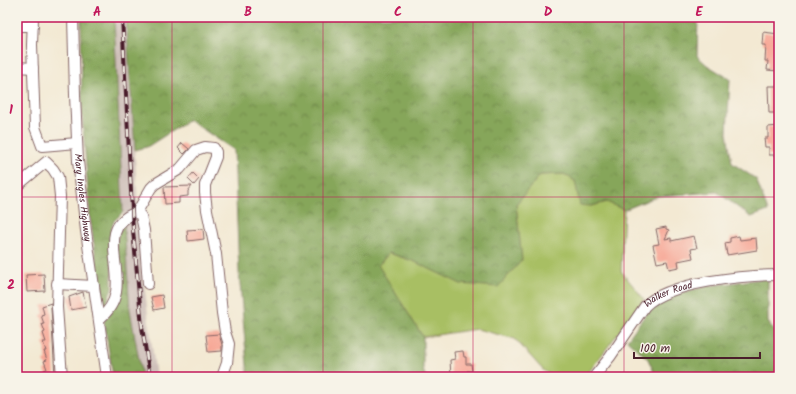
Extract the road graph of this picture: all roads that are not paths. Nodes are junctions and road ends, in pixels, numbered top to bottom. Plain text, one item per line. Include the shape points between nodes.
1 (74, 17) edge
2 (33, 21) edge
3 (17, 26) edge
4 (17, 67) edge
5 (33, 68) junction
6 (77, 143) junction
7 (42, 146) junction
8 (46, 162) junction
9 (17, 186) edge
10 (137, 212) junction
11 (779, 275) edge
12 (57, 284) junction
13 (148, 284) dead end
14 (94, 286) junction
15 (99, 319) junction
16 (62, 377) edge
17 (107, 377) edge
18 (222, 377) edge
19 (594, 377) edge

1 - 6 street, Mary Ingles Highway
2 - 3 street
2 - 5 street
4 - 5 street
5 - 7 street via 35,127
6 - 7 street
6 - 14 street, Mary Ingles Highway
7 - 8 street
8 - 9 street
8 - 12 street via 58,177 60,196
10 - 13 street via 141,216 144,230
10 - 15 street via 124,219 114,233 116,292 112,305
10 - 18 street via 155,184 180,169 196,150 214,148 216,157 205,193 216,254 224,332 229,344 227,364
11 - 19 street, Walker Road via 758,275 691,285 661,294 645,306
12 - 14 street
12 - 16 street
14 - 15 street, Mary Ingles Highway
15 - 17 street, Mary Ingles Highway

